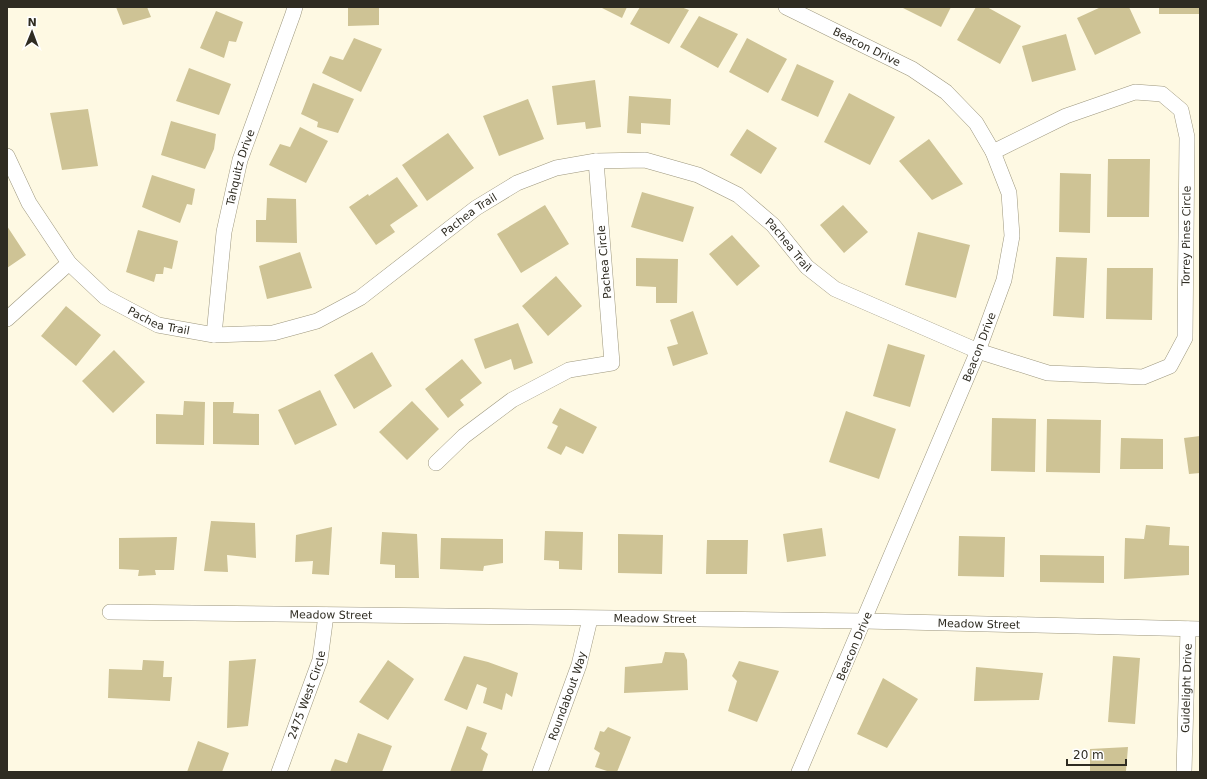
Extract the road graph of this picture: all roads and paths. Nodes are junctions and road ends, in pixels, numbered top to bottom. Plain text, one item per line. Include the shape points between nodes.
1 (295, 7) edge
2 (786, 7) edge
3 (994, 152) junction
4 (7, 156) edge
5 (596, 161) junction
6 (69, 263) junction
7 (7, 319) edge
8 (214, 335) junction
9 (978, 351) junction
10 (436, 463) dead end
11 (110, 612) dead end
12 (326, 615) junction
13 (590, 619) junction
14 (864, 621) junction
15 (1194, 629) edge
16 (279, 772) edge
17 (540, 772) edge
18 (799, 772) edge
19 (1184, 772) edge

1 - 8 street, Tahquitz Drive via 240,160 224,232
2 - 3 street, Beacon Drive via 912,69 946,92 976,123
3 - 9 street, Beacon Drive via 1009,193 1012,236 1004,280
3 - 9 street, Torrey Pines Circle via 1066,116 1135,92 1162,94 1181,110 1187,137 1186,338 1170,366 1142,377 1048,373
4 - 6 street, Pachea Trail via 29,203
5 - 8 street, Pachea Trail via 556,168 518,182 476,208 360,298 317,321 274,333
5 - 9 street, Pachea Trail via 645,160 698,175 738,195 773,225 807,267 834,288
5 - 10 street, Pachea Circle via 612,363 569,370 512,400 464,436
6 - 7 street
6 - 8 street, Pachea Trail via 105,297 158,325
9 - 14 street, Beacon Drive
11 - 12 street, Meadow Street
12 - 13 street, Meadow Street
12 - 16 street, 2475 West Circle via 320,660
13 - 14 street, Meadow Street
13 - 17 street, Roundabout Way via 579,665
14 - 15 street, Meadow Street
14 - 18 street, Beacon Drive
15 - 19 street, Guidelight Drive

